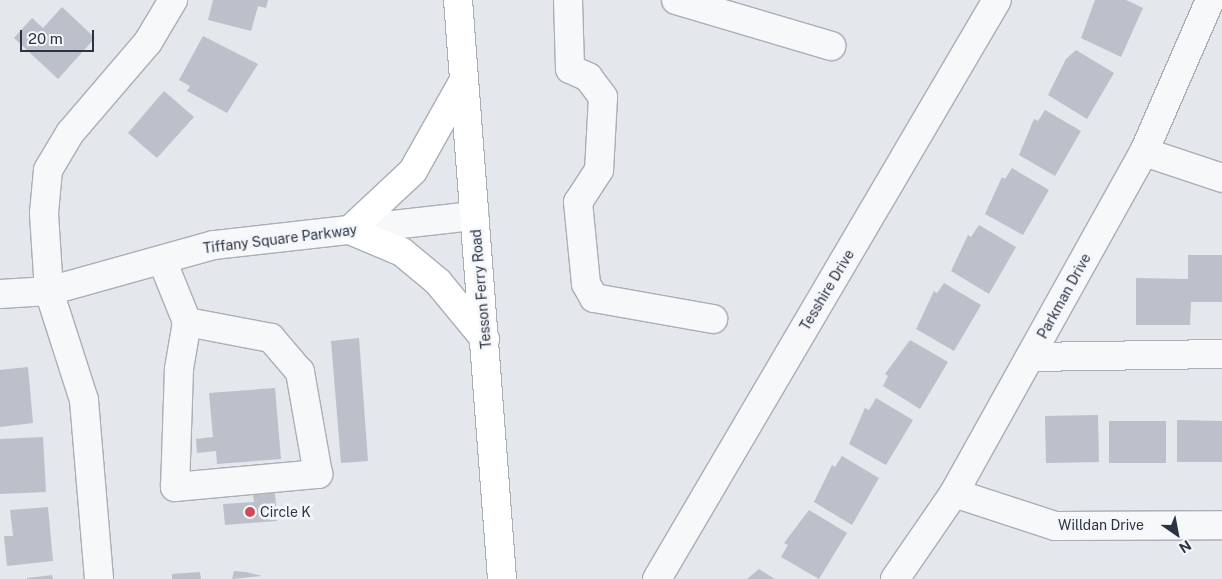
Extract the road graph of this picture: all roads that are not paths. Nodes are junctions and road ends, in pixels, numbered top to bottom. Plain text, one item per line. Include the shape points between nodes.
1 (172, 0) edge
2 (458, 0) edge
3 (568, 0) edge
4 (676, 0) edge
5 (998, 0) edge
6 (1210, 0) edge
7 (831, 46) dead end
8 (464, 80) junction
9 (1144, 152) junction
10 (1222, 178) edge
11 (474, 216) junction
12 (350, 230) junction
13 (162, 260) junction
14 (49, 291) junction
15 (0, 294) edge
16 (713, 320) dead end
17 (187, 322) junction
18 (485, 339) junction
19 (1222, 354) edge
20 (1030, 357) junction
21 (954, 493) junction
22 (1222, 525) edge
23 (99, 579) edge
24 (502, 579) edge
25 (657, 579) edge
26 (895, 579) edge

1 - 14 street via 148,42 70,133 48,170 44,213
2 - 8 main road, Tesson Ferry Road
3 - 16 street via 570,69 588,76 603,97 598,170 578,202 586,284 594,298
4 - 7 street
5 - 25 street, Tesshire Drive
6 - 9 street, Parkman Drive
8 - 11 main road, Tesson Ferry Road
8 - 12 main road via 413,171
9 - 10 street
9 - 20 street, Parkman Drive
11 - 12 street, Tiffany Square Parkway
11 - 18 main road, Tesson Ferry Road
12 - 13 street, Tiffany Square Parkway via 214,245
12 - 18 main road via 402,252 438,282
13 - 14 street, Tiffany Square Parkway
13 - 17 street
14 - 15 street, Tiffany Square Parkway
14 - 23 street via 84,400
17 - 17 street via 179,369 175,486 318,474 300,372 271,338
18 - 24 main road, Tesson Ferry Road
19 - 20 street
20 - 21 street, Parkman Drive
21 - 22 street, Willdan Drive via 1055,526
21 - 26 street, Parkman Drive

